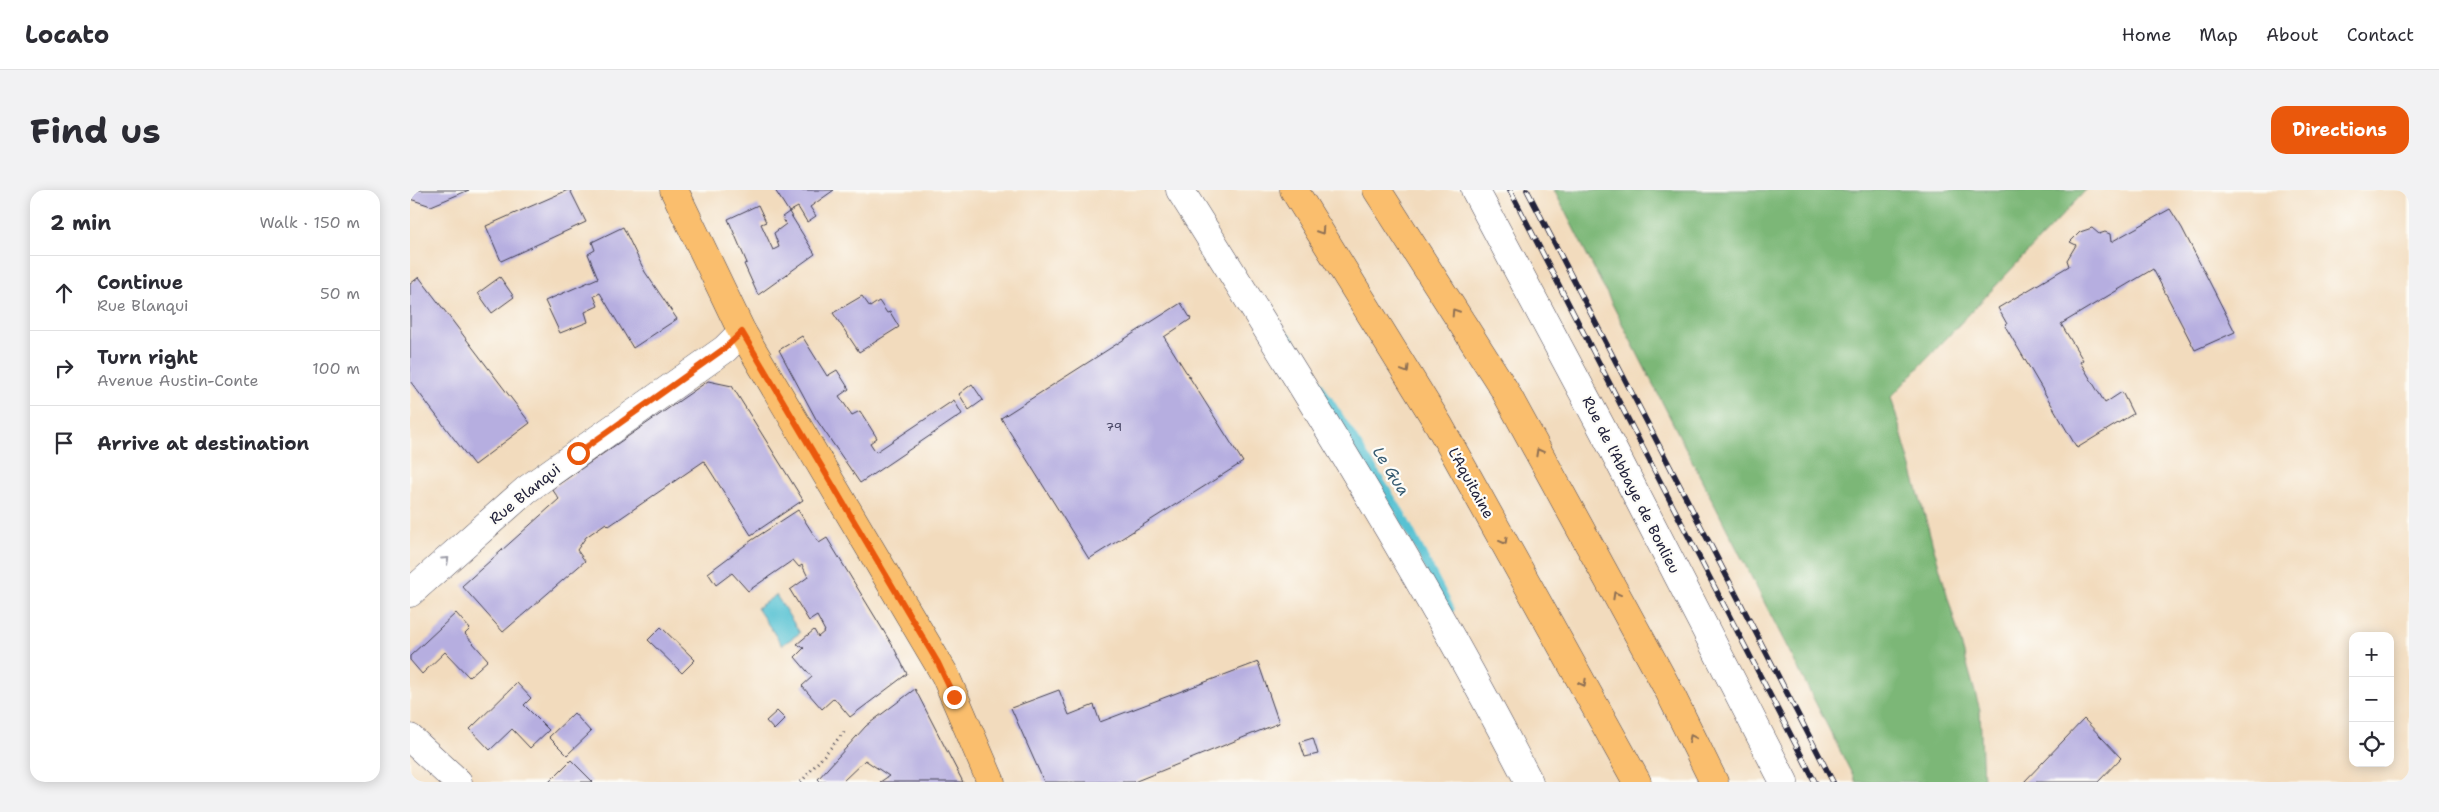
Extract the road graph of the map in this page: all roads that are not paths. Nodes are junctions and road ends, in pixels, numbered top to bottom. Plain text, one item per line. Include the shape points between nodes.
1 (674, 190) edge
2 (1180, 190) edge
3 (1294, 190) edge
4 (1377, 190) edge
5 (1475, 190) edge
6 (742, 332) junction
7 (410, 593) edge
8 (410, 738) edge
9 (458, 782) edge
10 (991, 782) edge
11 (1529, 782) edge
12 (1637, 782) edge
13 (1714, 782) edge
14 (1784, 782) edge

1 - 6 main road
2 - 11 street via 1332,432 1477,681
3 -> 12 main road, L'Aquitaine via 1439,425
13 -> 4 main road via 1669,691 1504,389
5 - 14 street, Rue de l'Abbaye de Bonlieu
7 -> 6 street, Rue Blanqui via 526,490 725,348
6 - 10 main road via 945,675
8 - 9 street

